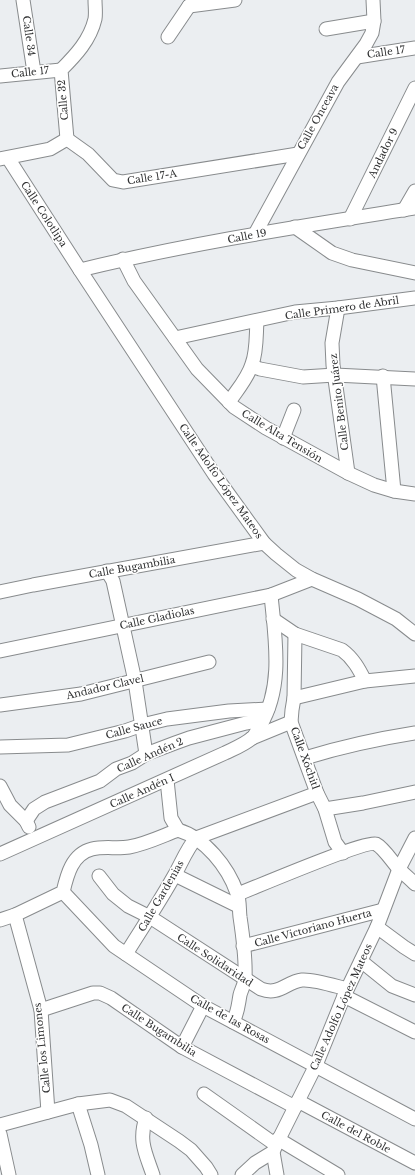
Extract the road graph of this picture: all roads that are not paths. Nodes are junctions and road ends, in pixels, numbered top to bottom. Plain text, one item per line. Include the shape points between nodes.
1 (24, 0) edge
2 (95, 0) edge
3 (235, 0) edge
4 (373, 0) edge
5 (189, 3) edge
6 (374, 21) junction
7 (326, 29) dead end
8 (168, 37) dead end
9 (415, 48) edge
10 (357, 57) junction
11 (61, 70) junction
12 (34, 72) junction
13 (0, 76) edge
14 (415, 88) edge
15 (67, 139) junction
16 (298, 154) junction
17 (4, 158) edge
18 (415, 190) edge
19 (409, 209) edge
20 (350, 219) junction
21 (295, 227) junction
22 (255, 234) junction
23 (123, 259) junction
24 (80, 270) junction
25 (415, 273) edge
26 (415, 298) edge
27 (338, 308) junction
28 (257, 321) junction
29 (175, 338) junction
30 (252, 366) junction
31 (335, 375) junction
32 (383, 376) junction
33 (415, 379) edge
34 (229, 402) junction
35 (294, 410) dead end
36 (282, 438) junction
37 (348, 473) junction
38 (394, 491) junction
39 (415, 494) edge
40 (264, 543) junction
41 (107, 572) junction
42 (312, 579) junction
43 (0, 592) edge
44 (271, 594) junction
45 (274, 619) junction
46 (123, 625) junction
47 (295, 634) junction
48 (415, 634) edge
49 (0, 651) edge
50 (209, 662) dead end
51 (415, 676) edge
52 (135, 681) junction
53 (365, 681) junction
54 (294, 698) junction
55 (0, 705) edge
56 (266, 714) junction
57 (291, 722) junction
58 (142, 725) junction
59 (415, 733) edge
60 (252, 738) junction
61 (0, 747) edge
62 (146, 754) junction
63 (305, 758) junction
64 (167, 780) junction
65 (0, 786) edge
66 (415, 792) edge
67 (317, 793) junction
68 (325, 809) junction
69 (26, 821) junction
70 (178, 830) junction
71 (34, 837) junction
72 (196, 838) junction
73 (414, 842) edge
74 (343, 853) junction
75 (0, 854) edge
76 (399, 869) junction
77 (175, 875) junction
78 (99, 876) dead end
79 (415, 884) edge
80 (63, 892) junction
81 (238, 900) junction
82 (383, 910) junction
83 (14, 915) junction
84 (150, 917) junction
85 (0, 920) edge
86 (377, 927) junction
87 (243, 946) junction
88 (126, 954) junction
89 (415, 954) edge
90 (361, 961) junction
91 (245, 979) junction
92 (346, 992) junction
93 (415, 995) edge
94 (203, 1006) junction
95 (41, 1010) junction
96 (233, 1022) junction
97 (415, 1032) edge
98 (182, 1047) junction
99 (316, 1065) junction
100 (204, 1094) dead end
101 (78, 1104) junction
102 (296, 1104) junction
103 (48, 1112) junction
104 (146, 1118) junction
105 (415, 1119) edge
106 (0, 1125) edge
107 (0, 1134) edge
108 (276, 1146) junction
109 (415, 1163) edge
110 (9, 1175) edge
111 (98, 1175) edge
112 (153, 1175) edge
113 (211, 1175) edge
114 (242, 1175) edge
115 (277, 1175) edge
116 (338, 1175) edge

1 - 12 street, Calle 34
2 - 11 street, Calle 32 via 95,18 89,36 79,52
3 - 5 street
4 - 6 street, Calle Onceava
5 - 8 street
6 - 7 street
6 - 10 street, Calle Onceava via 372,33
9 - 10 street, Calle 17
10 - 16 street, Calle Onceava via 338,82
11 - 12 street, Calle 17
11 - 15 street, Calle 32
12 - 13 street, Calle 17
14 - 20 street, Andador 9
15 - 16 street, Calle 17-A via 88,154 113,180 123,182
15 - 17 street via 50,149
16 - 22 street, Calle Onceava
17 - 24 street, Calle Colotlipa
18 - 19 street
19 - 20 street, Calle 19
20 - 21 street, Calle 19
21 - 22 street, Calle 19
21 - 25 street via 332,253 352,260
22 - 23 street, Calle 19
23 - 24 street, Calle 19
23 - 29 street, Calle Alta Tensión via 134,281
24 - 40 street, Calle Adolfo López Mateos via 214,474
26 - 27 street, Calle Primero de Abril
27 - 28 street, Calle Primero de Abril via 295,312
27 - 31 street, Calle Benito Juárez via 332,343
28 - 29 street, Calle Primero de Abril
28 - 30 street
29 - 34 street, Calle Alta Tensión via 197,369
30 - 31 street via 303,377
30 - 34 street
31 - 32 street
31 - 37 street, Calle Benito Juárez
32 - 33 street
32 - 38 street
34 - 36 street, Calle Alta Tensión
35 - 36 street
36 - 37 street, Calle Alta Tensión
37 - 38 street, Calle Alta Tensión
38 - 39 street, Calle Alta Tensión
40 - 41 street, Calle Bugambilia
40 - 42 street, Calle Adolfo López Mateos via 291,566
41 - 43 street, Calle Bugambilia
41 - 46 street via 113,581
42 - 44 street, Calle Gladiolas
42 - 48 street, Calle Adolfo López Mateos via 396,619
44 - 45 street
44 - 46 street, Calle Gladiolas
45 - 47 street
45 - 56 street, Calle Andén I via 277,652 272,696
46 - 49 street, Calle Gladiolas
46 - 52 street
47 - 53 street via 342,650 356,663
47 - 54 street, Calle Xóchitl
50 - 52 street, Andador Clavel
51 - 53 street
52 - 55 street, Andador Clavel via 81,694
52 - 58 street
53 - 54 street
54 - 57 street, Calle Xóchitl
56 - 58 street, Calle Sauce via 198,715
56 - 60 street, Calle Andén I
56 - 62 street, Calle Andén 2 via 246,723 175,742
57 - 60 street
57 - 63 street, Calle Xóchitl
58 - 61 street, Calle Sauce via 68,745
58 - 62 street
59 - 63 street via 342,747
60 - 64 street, Calle Andén I
62 - 69 street, Calle Andén 2 via 132,764 116,769 100,781 45,802 34,809
63 - 67 street, Calle Xóchitl
64 - 70 street via 171,818
64 - 71 street, Calle Andén I
65 - 69 street via 10,805
66 - 68 street
67 - 68 street, Calle Xóchitl
67 - 72 street
68 - 74 street, Calle Xóchitl via 336,842
69 - 71 street
70 - 72 street
70 - 80 street via 128,847 92,849 82,854 73,863
71 - 75 street, Calle Andén I
72 - 77 street, Calle Gardenias via 189,846
72 - 81 street via 219,860 230,878
73 - 76 street, Calle Adolfo López Mateos
74 - 76 street via 376,844
74 - 81 street
76 - 79 street
76 - 82 street, Calle Adolfo López Mateos
77 - 81 street
77 - 84 street, Calle Gardenias
78 - 84 street, Calle Solidaridad via 113,894 128,906
80 - 83 street
80 - 88 street, Calle de las Rosas via 114,946
81 - 87 street
82 - 86 street, Calle Adolfo López Mateos
82 - 87 street, Calle Victoriano Huerta
83 - 85 street
83 - 95 street, Calle los Limones
84 - 88 street, Calle Gardenias
84 - 91 street, Calle Solidaridad
86 - 89 street
86 - 90 street, Calle Adolfo López Mateos
87 - 91 street
88 - 94 street, Calle de las Rosas
90 - 92 street, Calle Adolfo López Mateos
90 - 93 street via 392,986
91 - 92 street, Calle Solidaridad via 266,991 281,989 302,980 319,982
91 - 96 street
92 - 97 street, Calle Solidaridad
92 - 99 street, Calle Adolfo López Mateos
94 - 96 street, Calle de las Rosas
94 - 98 street
95 - 98 street, Calle Bugambilia via 100,993
95 - 103 street, Calle los Limones
96 - 99 street, Calle de las Rosas
98 - 102 street, Calle Bugambilia
99 - 102 street, Calle Adolfo López Mateos
99 - 105 street, Calle de las Rosas
100 - 108 street
101 - 103 street
101 - 104 street via 110,1100
101 - 111 street
102 - 108 street, Calle Adolfo López Mateos
102 - 109 street, Calle del Roble
103 - 106 street
104 - 112 street via 142,1139
104 - 113 street via 191,1150
107 - 110 street
108 - 114 street
108 - 115 street
108 - 116 street

